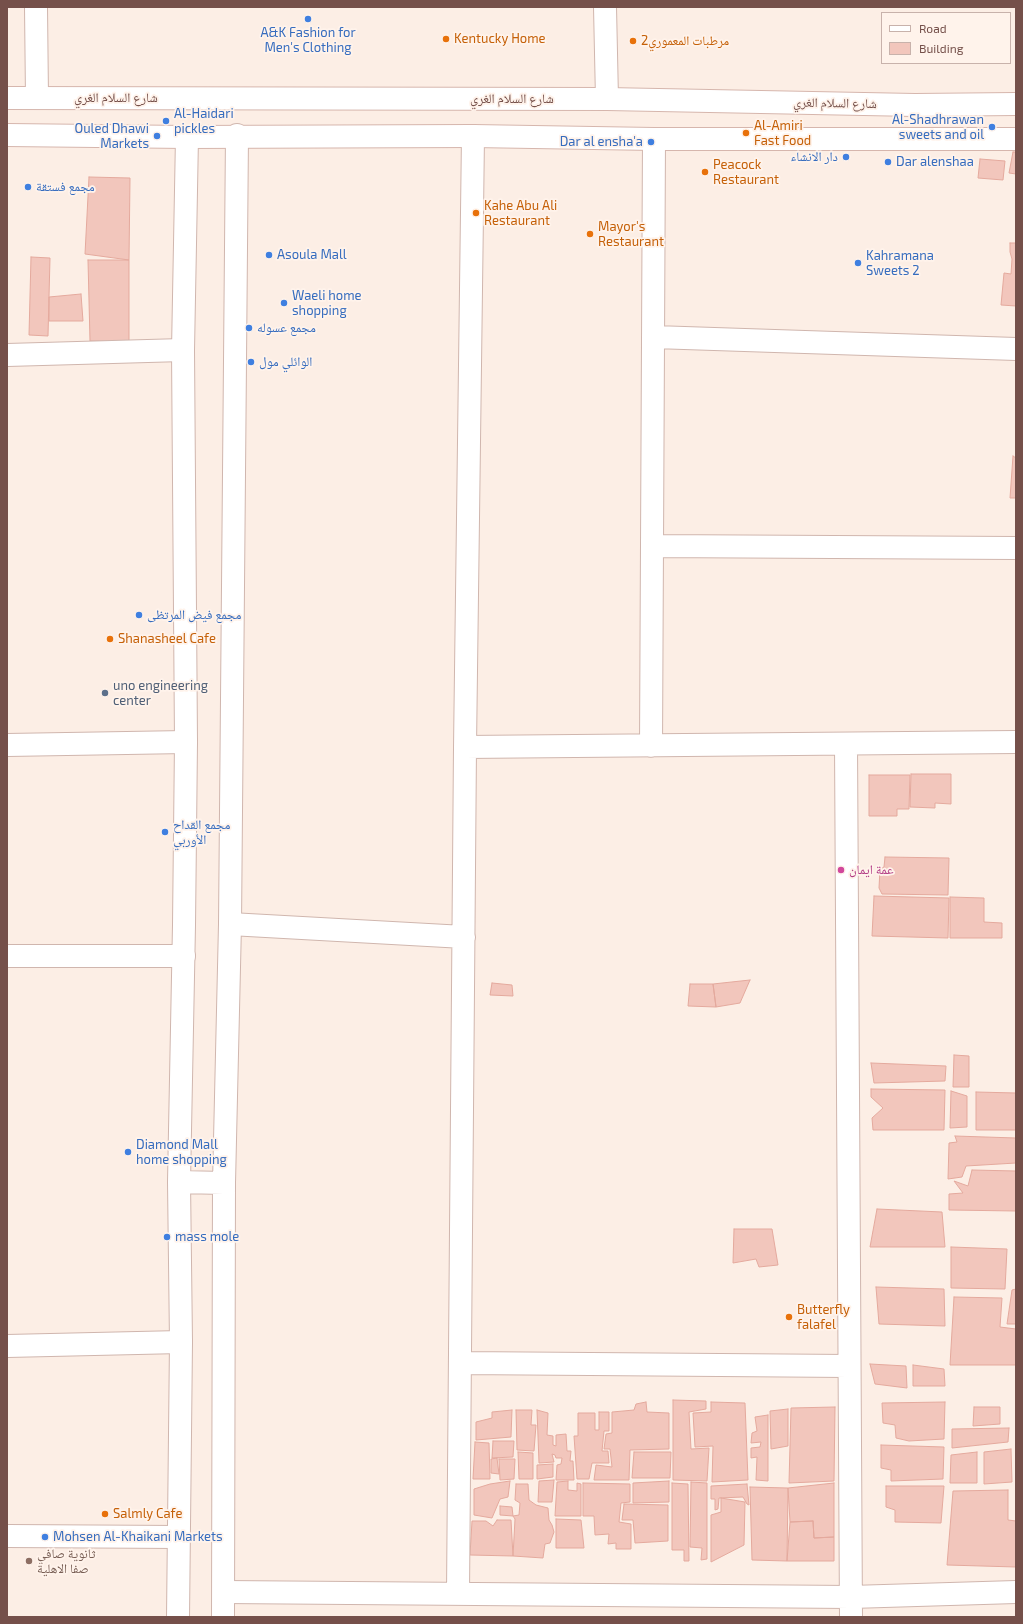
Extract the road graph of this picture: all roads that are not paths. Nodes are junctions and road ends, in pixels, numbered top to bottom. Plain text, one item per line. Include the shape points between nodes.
1 (36, 7) edge
2 (605, 7) edge
3 (7, 98) edge
4 (37, 98) junction
5 (607, 99) junction
6 (1016, 104) edge
7 (915, 105) junction
8 (7, 135) edge
9 (238, 136) junction
10 (473, 136) junction
11 (187, 137) junction
12 (914, 138) junction
13 (654, 139) junction
14 (1016, 139) edge
15 (654, 337) junction
16 (183, 350) junction
17 (1016, 350) edge
18 (7, 355) edge
19 (652, 546) junction
20 (1016, 548) edge
21 (186, 742) junction
22 (1016, 742) edge
23 (846, 744) junction
24 (7, 745) edge
25 (651, 746) junction
26 (465, 747) junction
27 (230, 924) junction
28 (464, 938) junction
29 (7, 956) edge
30 (184, 956) junction
31 (180, 1182) junction
32 (224, 1183) junction
33 (181, 1342) junction
34 (7, 1346) edge
35 (461, 1363) junction
36 (849, 1366) junction
37 (7, 1536) edge
38 (180, 1537) junction
39 (224, 1592) junction
40 (1016, 1592) edge
41 (458, 1593) junction
42 (851, 1607) edge
43 (178, 1617) edge
44 (223, 1617) edge

1 - 4 street
2 - 5 street
3 - 4 street, شارع السلام الغري
4 - 5 street, شارع السلام الغري
5 - 7 street, شارع السلام الغري
6 - 7 street, شارع السلام الغري
7 - 12 street
8 - 11 street
9 - 10 street
9 - 11 street
9 - 27 street
10 - 13 street
10 - 26 street
11 - 16 street
12 - 13 street
12 - 14 street
13 - 15 street
15 - 17 street
15 - 19 street
16 - 18 street
16 - 21 street
19 - 20 street
19 - 25 street
21 - 24 street
21 - 30 street
22 - 23 street
23 - 25 street
23 - 36 street
25 - 26 street
26 - 28 street
27 - 28 street
27 - 32 street
28 - 35 street
29 - 30 street
30 - 31 street
31 - 32 street
31 - 33 street
32 - 39 street
33 - 34 street
33 - 38 street
35 - 36 street
35 - 41 street
36 - 42 street
37 - 38 street
38 - 43 street
39 - 41 street
39 - 44 street
40 - 42 street
41 - 42 street

